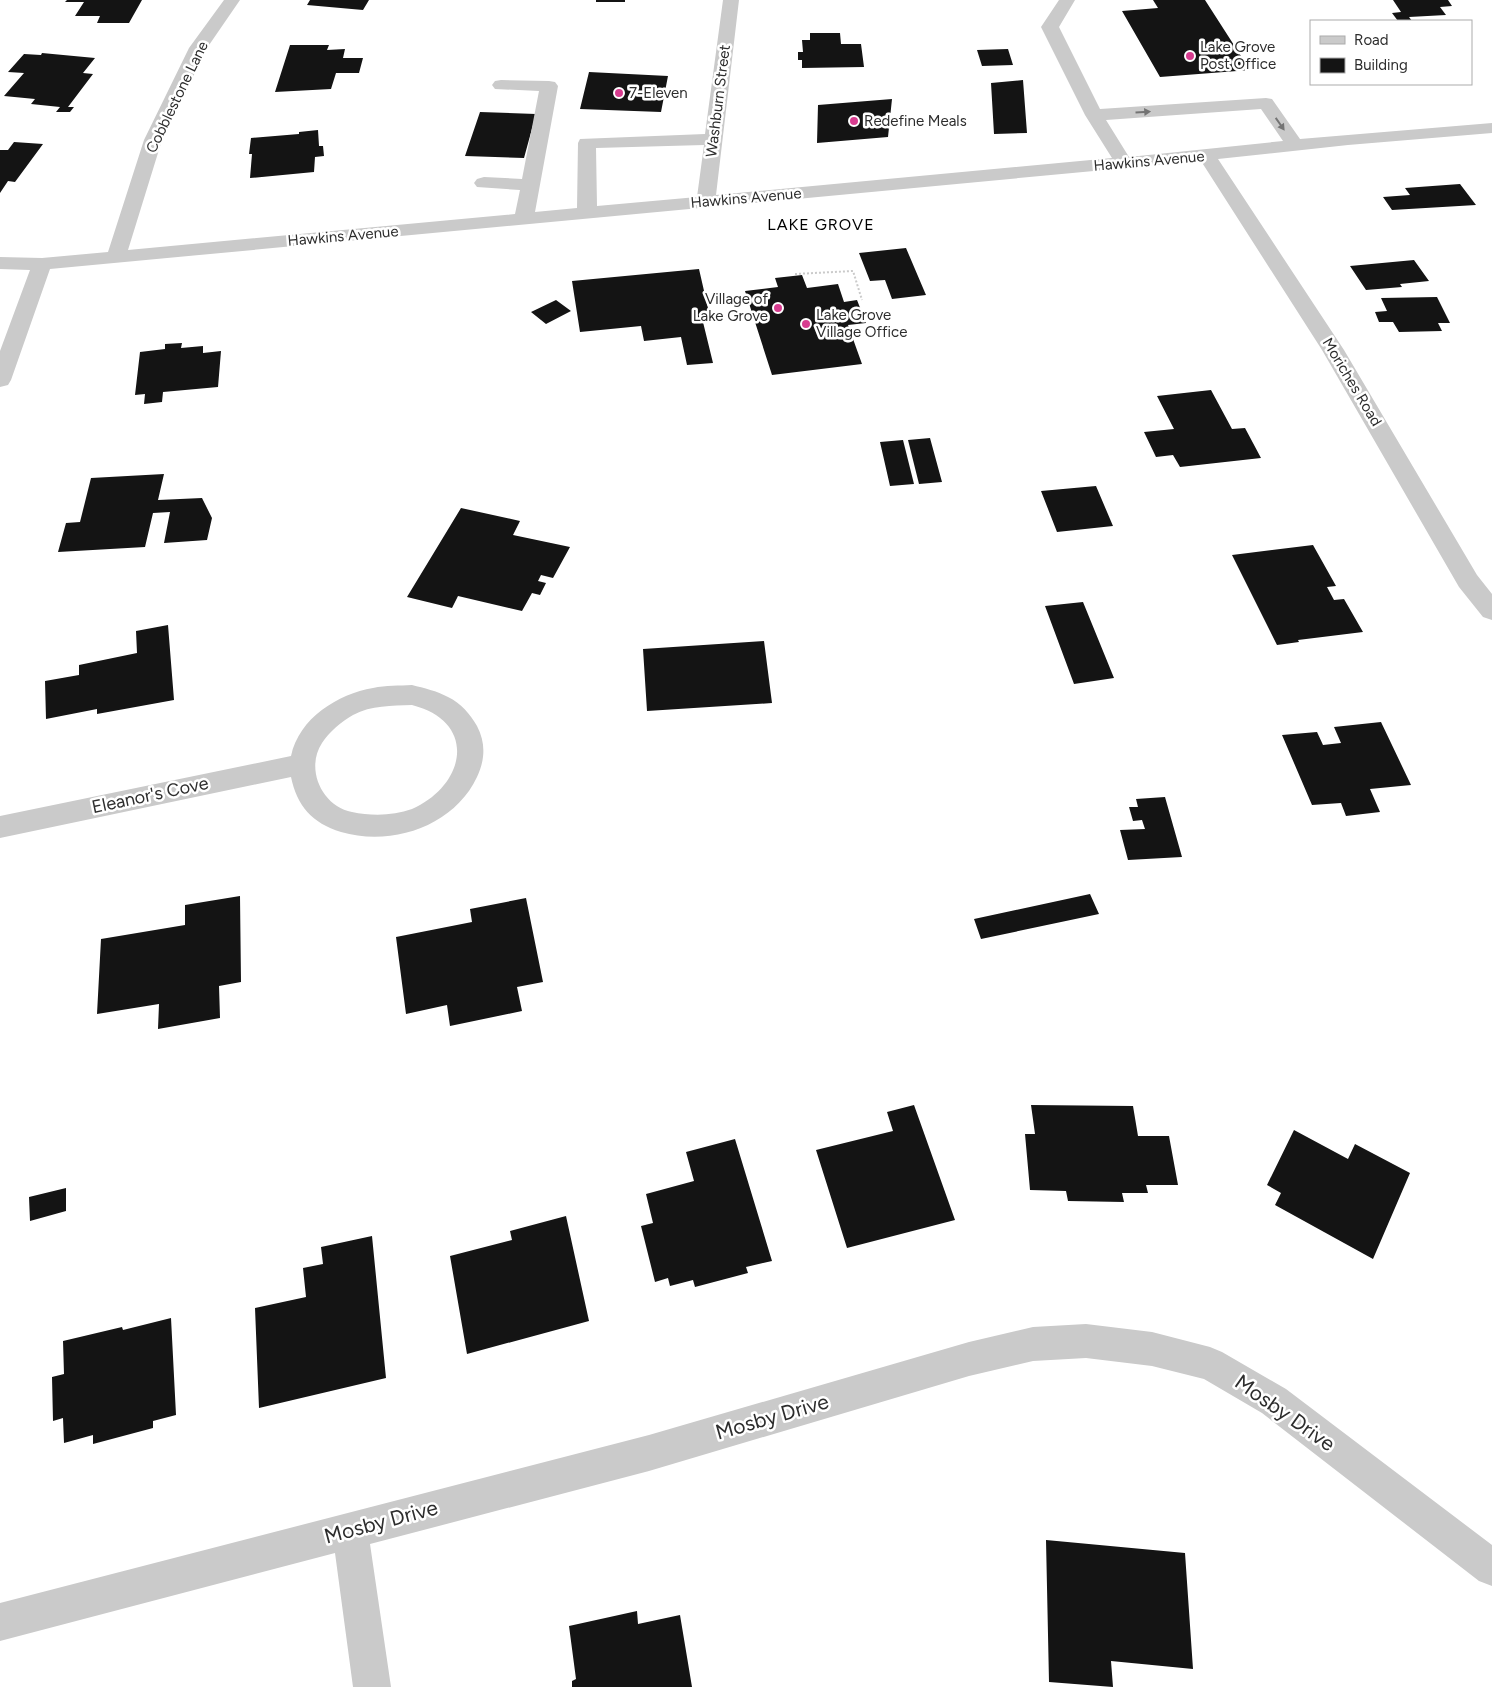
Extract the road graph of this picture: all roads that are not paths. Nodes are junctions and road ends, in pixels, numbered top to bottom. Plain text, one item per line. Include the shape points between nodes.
1 (232, 0) edge
2 (730, 0) edge
3 (1067, 0) edge
4 (501, 86) dead end
5 (1094, 115) junction
6 (1492, 128) edge
7 (714, 139) junction
8 (1295, 145) junction
9 (1206, 156) junction
10 (1124, 163) junction
11 (484, 184) dead end
12 (530, 185) junction
13 (706, 202) junction
14 (587, 213) junction
15 (524, 219) junction
16 (116, 257) junction
17 (0, 263) edge
18 (42, 264) junction
19 (0, 380) edge
20 (1492, 611) edge
21 (301, 764) junction
22 (0, 826) edge
23 (350, 1530) junction
24 (1492, 1568) edge
25 (0, 1622) edge
26 (372, 1687) edge

1 - 16 street, Cobblestone Lane via 198,48 153,140
2 - 7 street, Washburn Street
3 - 5 street via 1050,28
4 - 12 street via 549,86
5 -> 8 street via 1266,103
5 - 10 street
6 - 8 street, Hawkins Avenue
7 - 13 street, Washburn Street
7 - 14 street via 588,143
8 - 9 street, Hawkins Avenue
9 - 10 street, Hawkins Avenue
9 - 20 street, Moriches Road via 1333,350 1468,581
10 - 13 street, Hawkins Avenue
11 - 12 street
12 - 15 street
13 - 14 street, Hawkins Avenue
14 - 15 street, Hawkins Avenue
15 - 16 street, Hawkins Avenue
16 - 18 street, Hawkins Avenue
17 - 18 street, Hawkins Avenue
18 - 19 street
21 - 21 street via 308,796 326,814 367,827 384,826 414,820 453,794 464,781 471,758 469,734 456,715 435,701 412,695 370,698 339,711 318,728 309,741
21 - 22 street, Eleanor's Cove
23 - 24 street, Mosby Drive via 648,1453 969,1359 1033,1344 1086,1341 1152,1349 1210,1364 1274,1400
23 - 25 street, Mosby Drive
23 - 26 street

